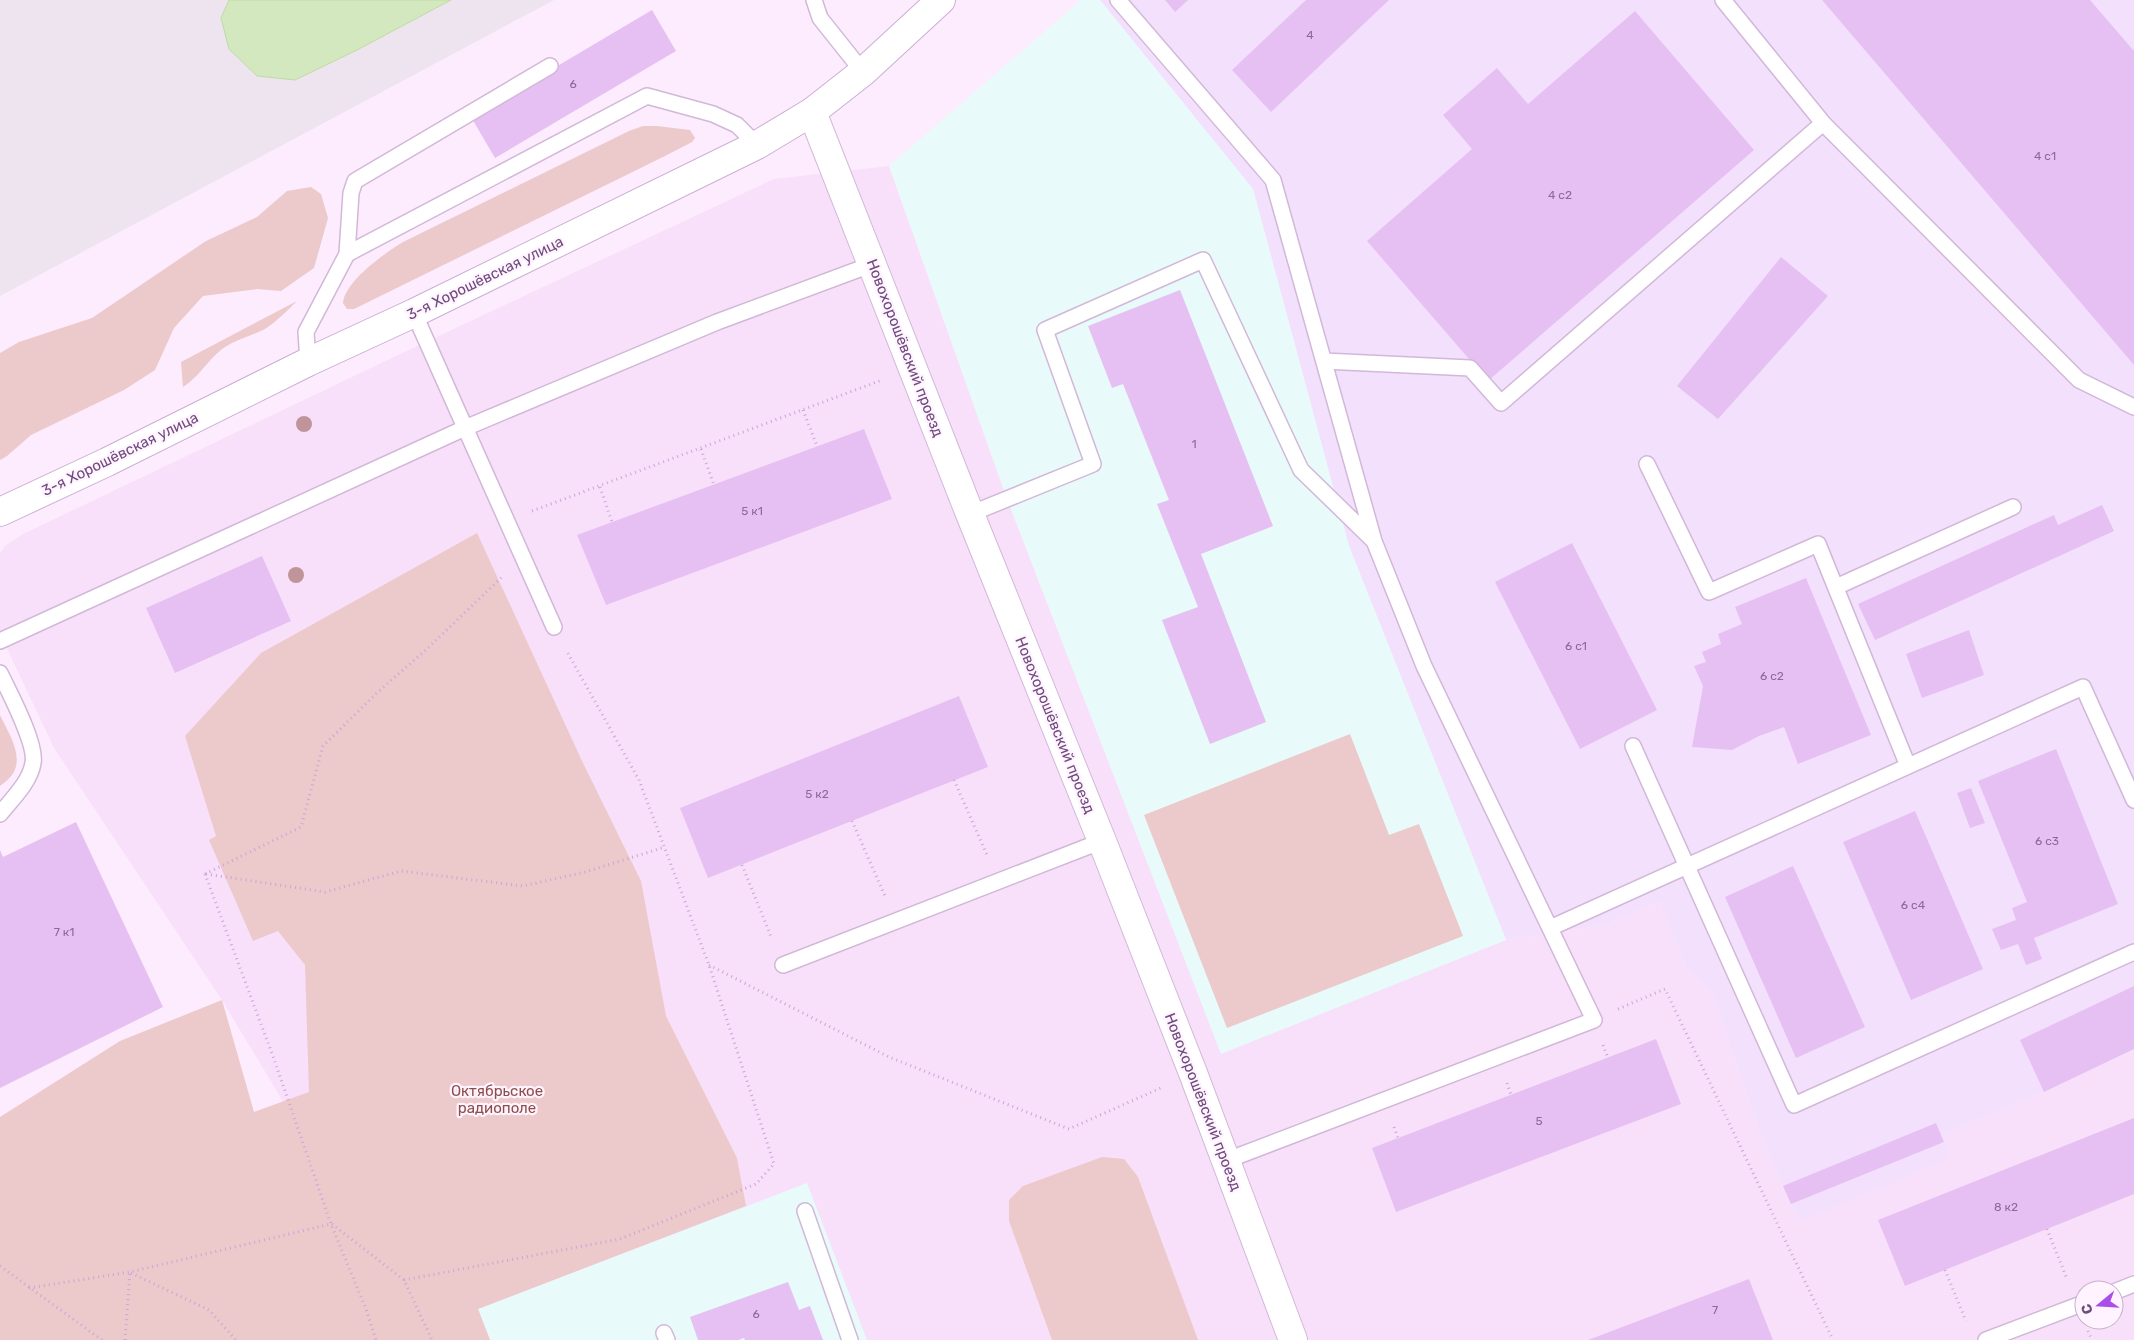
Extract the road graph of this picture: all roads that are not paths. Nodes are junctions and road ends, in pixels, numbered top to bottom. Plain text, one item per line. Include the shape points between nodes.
1 (814, 0) edge
2 (941, 0) edge
3 (1118, 0) edge
4 (1723, 0) edge
5 (550, 66) dead end
6 (863, 72) junction
7 (812, 112) junction
8 (1823, 124) junction
9 (757, 145) junction
10 (347, 254) junction
11 (873, 264) junction
12 (414, 313) junction
13 (1324, 361) junction
14 (308, 362) junction
15 (2134, 407) edge
16 (465, 428) junction
17 (1647, 464) dead end
18 (2014, 507) dead end
19 (0, 512) edge
20 (970, 514) junction
21 (1374, 541) junction
22 (1836, 587) junction
23 (554, 627) road end
24 (0, 641) edge
25 (0, 673) edge
26 (1633, 746) dead end
27 (1908, 766) junction
28 (2134, 800) edge
29 (0, 814) edge
30 (1102, 841) junction
31 (1686, 866) junction
32 (1550, 928) junction
33 (2134, 952) edge
34 (783, 965) road end
35 (1225, 1161) junction
36 (805, 1211) dead end
37 (2074, 1307) edge
38 (850, 1340) edge
39 (1293, 1340) edge
40 (1986, 1340) edge

1 - 6 lane via 820,18
2 - 6 street, 3-я Хорошёвская улица
3 - 13 lane via 1273,180
4 - 8 lane
5 - 10 lane via 355,180 351,192
6 - 7 street, 3-я Хорошёвская улица
7 - 9 street, 3-я Хорошёвская улица
7 - 11 street, Новохорошёвский проезд
8 - 13 lane via 1501,403 1470,368
8 - 15 lane via 2079,380
9 - 10 lane via 736,125 713,114 647,96
9 - 12 street, 3-я Хорошёвская улица
10 - 14 lane via 306,332
11 - 16 lane via 717,322
11 - 20 street, Новохорошёвский проезд
12 - 14 street, 3-я Хорошёвская улица
12 - 16 lane
13 - 21 lane
14 - 19 street, 3-я Хорошёвская улица
16 - 23 lane
16 - 24 lane
17 - 22 lane via 1709,592 1818,544
18 - 22 lane
20 - 21 lane via 1093,464 1046,330 1203,260 1301,470
20 - 30 street, Новохорошёвский проезд
21 - 32 lane via 1424,666
22 - 27 lane
25 - 29 lane via 30,739 34,762 25,782
26 - 31 lane
27 - 28 lane via 2084,687
27 - 31 lane
30 - 34 lane
30 - 35 street, Новохорошёвский проезд
31 - 32 lane
31 - 33 lane via 1794,1105
32 - 35 lane via 1594,1020
35 - 39 street, Новохорошёвский проезд
36 - 38 lane
37 - 40 lane

